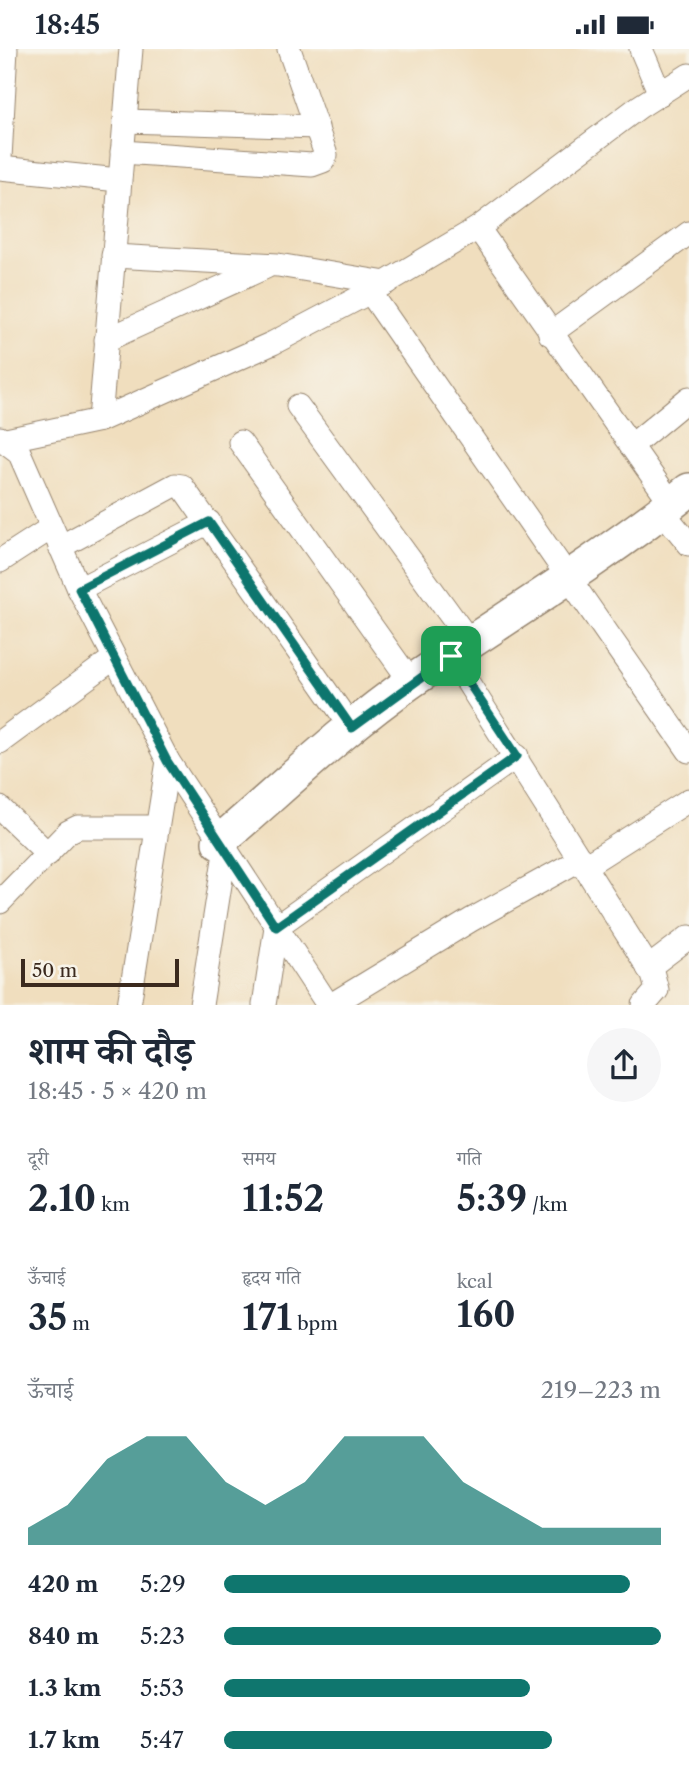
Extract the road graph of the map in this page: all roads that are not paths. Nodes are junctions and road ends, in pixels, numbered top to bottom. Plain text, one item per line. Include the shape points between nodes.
1 (6, 49) edge
2 (131, 49) edge
3 (289, 49) edge
4 (641, 49) edge
5 (689, 75) edge
6 (660, 94) junction
7 (125, 121) junction
8 (317, 127) junction
9 (122, 152) junction
10 (0, 158) edge
11 (0, 168) edge
12 (119, 180) junction
13 (478, 228) junction
14 (689, 233) edge
15 (113, 256) junction
16 (270, 265) junction
17 (378, 287) junction
18 (550, 334) junction
19 (106, 340) junction
20 (689, 398) edge
21 (298, 406) dead end
22 (100, 420) junction
23 (3, 439) edge
24 (240, 442) dead end
25 (631, 446) junction
26 (674, 501) edge
27 (209, 522) junction
28 (56, 538) junction
29 (689, 544) edge
30 (0, 561) edge
31 (568, 580) junction
32 (79, 589) junction
33 (461, 649) junction
34 (114, 658) junction
35 (411, 683) junction
36 (352, 728) junction
37 (684, 736) edge
38 (0, 742) edge
39 (517, 756) junction
40 (167, 761) junction
41 (689, 800) edge
42 (0, 808) edge
43 (156, 827) junction
44 (223, 848) junction
45 (48, 854) junction
46 (583, 862) junction
47 (0, 902) edge
48 (276, 927) junction
49 (689, 937) edge
50 (649, 968) junction
51 (129, 1005) edge
52 (201, 1005) edge
53 (264, 1005) edge
54 (330, 1005) edge
55 (644, 1005) edge

1 - 10 street
2 - 7 street
3 - 8 street
4 - 6 street
5 - 6 street
6 - 13 street
7 - 8 street
7 - 9 street
8 - 9 street via 326,155 312,165
9 - 12 street
11 - 12 street
12 - 15 street
13 - 17 street
13 - 18 street
14 - 18 street
15 - 16 street
15 - 19 street
16 - 17 street
16 - 19 street
17 - 22 street via 273,343
17 - 31 street
18 - 25 street
19 - 22 street
20 - 25 street
21 - 33 street
22 - 23 street
23 - 28 street via 19,452
24 - 35 street
25 - 26 street
26 - 29 street
26 - 31 street
27 - 28 street via 186,489 175,485
27 - 32 street
27 - 36 street
28 - 30 street
28 - 32 street
31 - 33 street
31 - 37 street
32 - 34 street
33 - 35 street
33 - 39 street
34 - 38 street
34 - 40 street
35 - 36 street
36 - 44 street
39 - 46 street
39 - 48 street
40 - 43 street
40 - 44 street
41 - 46 street
42 - 45 street
43 - 45 street via 78,827
43 - 51 street
44 - 48 street
44 - 52 street
45 - 47 street
46 - 50 street
46 - 54 street
48 - 53 street
48 - 54 street
49 - 50 street
50 - 55 street via 657,990

